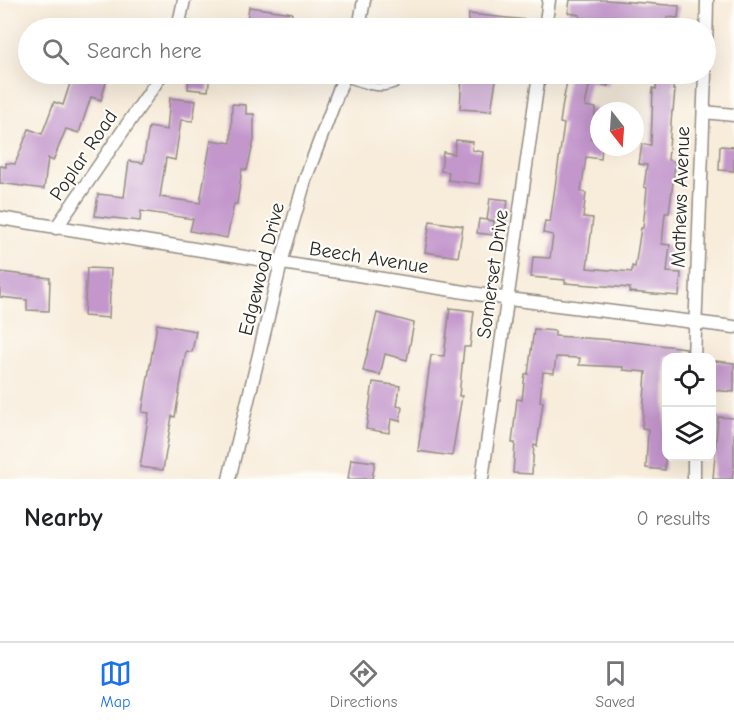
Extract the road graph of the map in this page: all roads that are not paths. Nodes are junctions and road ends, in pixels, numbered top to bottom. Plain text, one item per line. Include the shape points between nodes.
1 (184, 0) edge
2 (364, 0) edge
3 (549, 0) edge
4 (707, 0) edge
5 (180, 18) edge
6 (361, 18) edge
7 (546, 18) edge
8 (706, 18) edge
9 (155, 84) edge
10 (341, 84) edge
11 (367, 84) edge
12 (398, 84) edge
13 (538, 84) edge
14 (705, 84) edge
15 (704, 112) junction
16 (734, 115) edge
17 (0, 218) edge
18 (56, 228) junction
19 (281, 263) junction
20 (508, 299) junction
21 (694, 321) junction
22 (734, 327) edge
23 (694, 353) edge
24 (694, 461) edge
25 (229, 479) edge
26 (482, 479) edge
27 (694, 479) edge

1 - 5 street
2 - 6 street
3 - 7 street
4 - 8 street
9 - 18 street, Poplar Road
10 - 19 street, Edgewood Drive via 306,177
11 - 12 lane via 378,88
13 - 20 street, Somerset Drive
14 - 15 street, Mathews Avenue
15 - 16 street
15 - 21 street, Mathews Avenue
17 - 18 street, Beech Avenue
18 - 19 street, Beech Avenue
19 - 20 street, Beech Avenue
19 - 25 street, Edgewood Drive
20 - 21 street, Beech Avenue
20 - 26 street, Somerset Drive
21 - 22 street, Beech Avenue
21 - 23 street, Mathews Avenue
24 - 27 street

